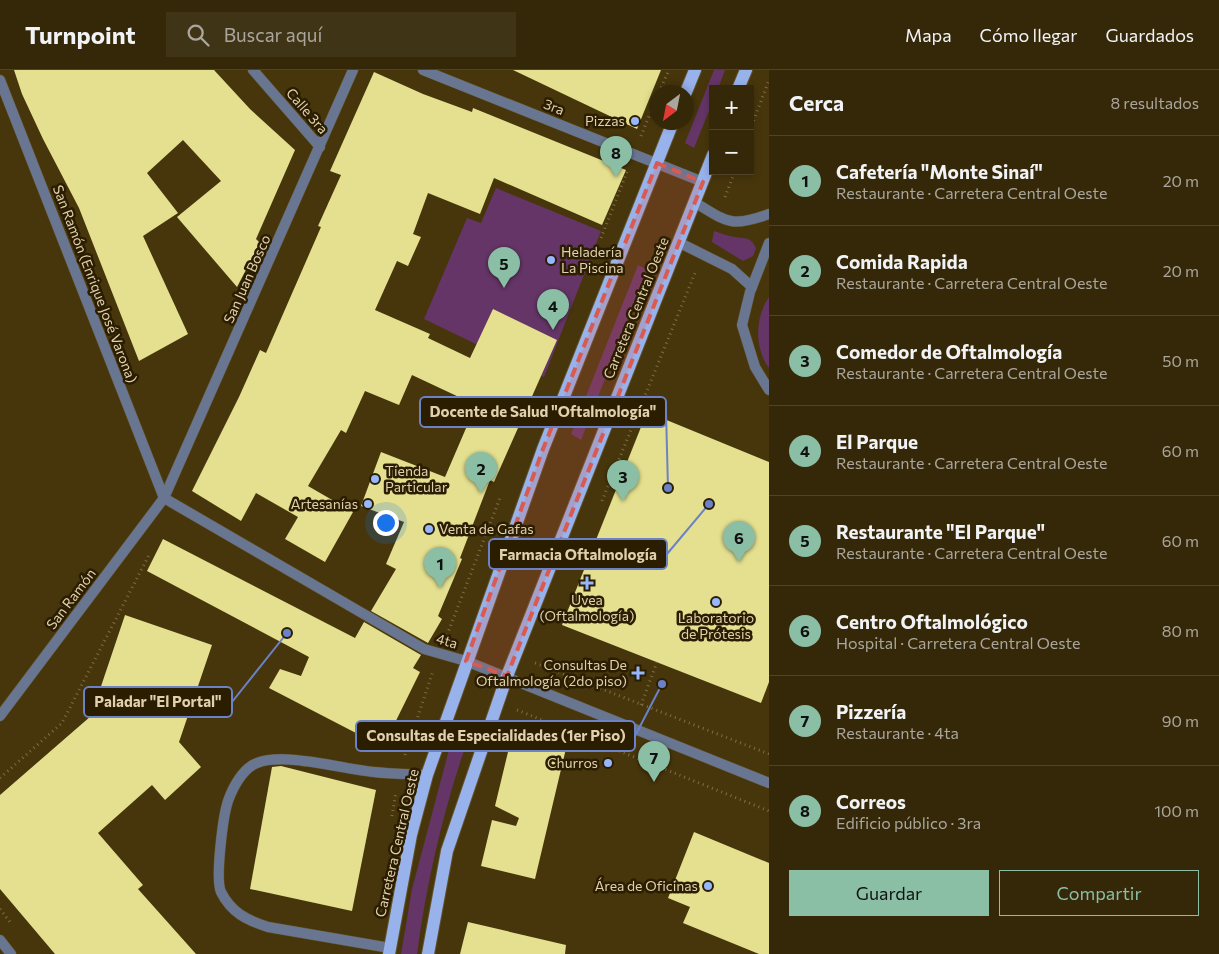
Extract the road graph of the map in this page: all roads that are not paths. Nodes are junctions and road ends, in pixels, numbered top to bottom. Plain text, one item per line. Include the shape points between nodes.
1 (253, 70) edge
2 (353, 70) edge
3 (423, 70) edge
4 (695, 70) edge
5 (746, 70) edge
6 (0, 80) edge
7 (689, 85) edge
8 (740, 85) edge
9 (670, 130) edge
10 (320, 147) junction
11 (657, 163) junction
12 (709, 166) edge
13 (703, 182) junction
14 (694, 202) junction
15 (769, 214) edge
16 (678, 242) junction
17 (769, 243) edge
18 (752, 287) junction
19 (769, 390) edge
20 (164, 498) junction
21 (466, 661) junction
22 (507, 676) junction
23 (0, 716) edge
24 (427, 775) junction
25 (769, 782) edge
26 (0, 940) edge
27 (389, 951) edge
28 (11, 954) edge
29 (428, 954) edge

1 - 10 street, Calle 3ra
2 - 10 street, San Juan Bosco
3 - 11 street, 3ra
4 - 7 main road
5 - 8 main road
6 - 20 street, San Ramón (Enrique José Varona)
9 - 11 main road, Carretera Central Oeste
10 - 20 street, San Juan Bosco
11 - 13 street, 3ra
11 - 21 main road, Carretera Central Oeste via 543,449
12 - 13 main road, Carretera Central Oeste
13 - 14 main road, Carretera Central Oeste
14 - 15 street via 718,216 744,223
14 - 16 main road, Carretera Central Oeste
16 - 18 street via 732,269
16 - 22 main road, Carretera Central Oeste
17 - 18 street
18 - 19 street via 742,325 755,367
20 - 21 street, 4ta via 424,649
20 - 23 street, San Ramón
21 - 22 street, 4ta
21 - 24 main road, Carretera Central Oeste
22 - 25 street, 4ta
22 - 29 main road, Carretera Central Oeste via 447,851
24 - 27 main road, Carretera Central Oeste
24 - 27 street via 375,772 273,758 255,764 241,776 227,802 217,878 231,908 248,921 268,927
26 - 28 street

